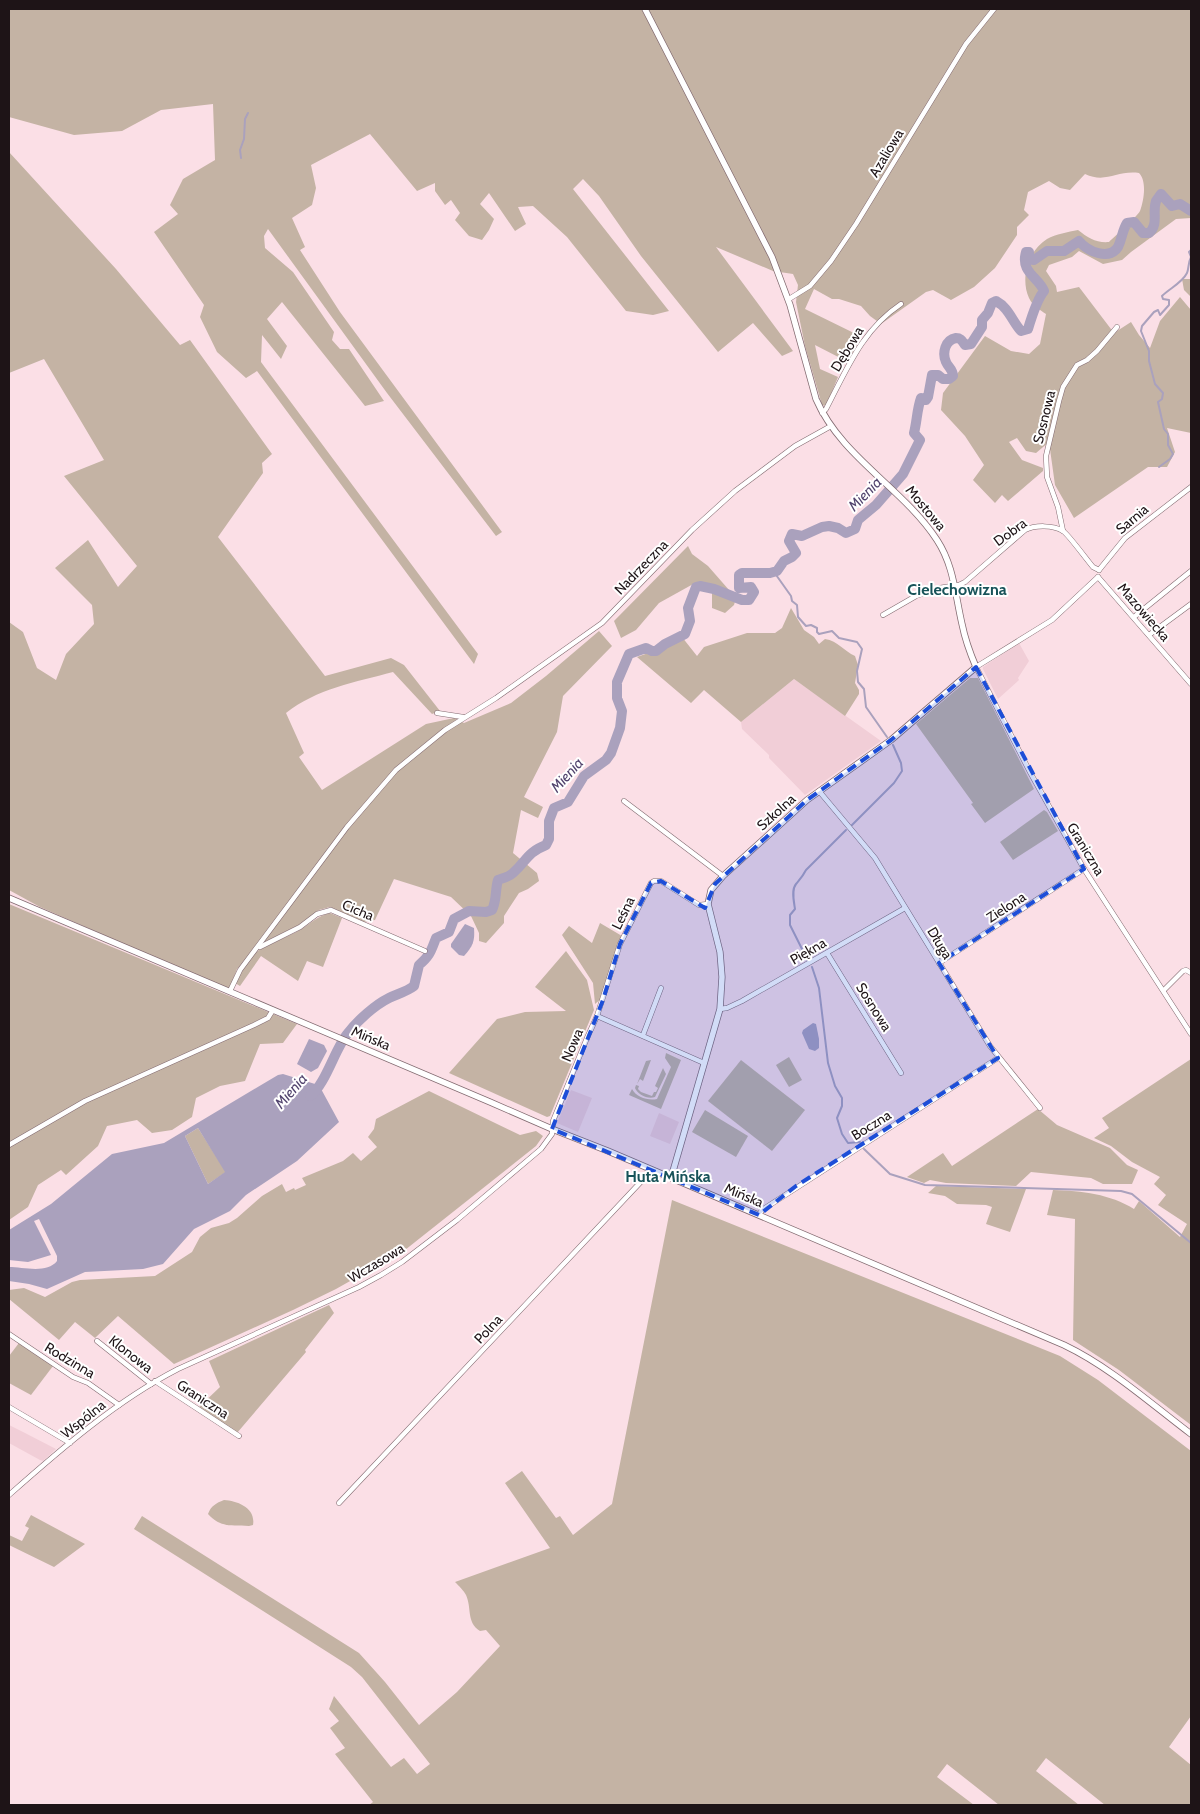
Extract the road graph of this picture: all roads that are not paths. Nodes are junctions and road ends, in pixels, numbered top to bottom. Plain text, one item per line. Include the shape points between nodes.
1 (645, 9) edge
2 (994, 9) edge
3 (788, 300) junction
4 (901, 304) dead end
5 (1117, 327) dead end
6 (822, 413) junction
7 (831, 426) junction
8 (1191, 487) edge
9 (1063, 531) junction
10 (1099, 570) junction
11 (1191, 571) edge
12 (1098, 577) junction
13 (955, 585) junction
14 (1191, 604) edge
15 (883, 615) dead end
16 (1134, 618) junction
17 (1149, 635) junction
18 (976, 667) junction
19 (1191, 684) edge
20 (437, 713) dead end
21 (464, 717) junction
22 (819, 791) junction
23 (624, 801) dead end
24 (1084, 869) junction
25 (723, 876) junction
26 (9, 898) edge
27 (708, 904) junction
28 (905, 908) junction
29 (258, 948) junction
30 (425, 951) dead end
31 (827, 953) junction
32 (939, 963) junction
33 (1191, 973) edge
34 (661, 988) dead end
35 (1164, 990) junction
36 (230, 992) junction
37 (720, 1009) junction
38 (273, 1010) junction
39 (597, 1016) junction
40 (1191, 1034) edge
41 (643, 1035) junction
42 (998, 1058) junction
43 (704, 1063) junction
44 (901, 1073) dead end
45 (1040, 1108) dead end
46 (552, 1129) junction
47 (9, 1145) edge
48 (652, 1170) junction
49 (671, 1178) junction
50 (759, 1215) junction
51 (9, 1334) edge
52 (97, 1341) dead end
53 (178, 1369) joint
54 (153, 1382) junction
55 (119, 1405) junction
56 (9, 1407) edge
57 (1191, 1434) edge
58 (239, 1436) dead end
59 (70, 1442) junction
60 (9, 1495) edge
61 (338, 1503) dead end

1 - 3 street, Mostowa via 779,274
2 - 3 street, Azaliowa via 966,44 831,261 810,286
3 - 6 street, Mostowa
4 - 6 street, Dębowa via 879,320 860,345
5 - 9 street, Sosnowa via 1097,351 1077,365 1063,387 1059,401 1046,456 1047,477
6 - 7 street, Mostowa
7 - 13 street, Mostowa via 916,512 938,541
7 - 21 street, Nadrzeczna via 794,446 735,491 692,530 602,623
8 - 10 street, Sarnia via 1125,538
9 - 10 street
9 - 13 street, Dobra via 1040,526 1030,528 964,582
10 - 12 street
11 - 16 street
12 - 16 street, Mazowiecka
12 - 18 street, Szkolna via 1052,620
13 - 15 street, Dobra via 908,599
13 - 18 street, Mostowa via 965,637
14 - 17 street
16 - 17 street, Mazowiecka
17 - 19 street, Mazowiecka
18 - 22 street, Szkolna via 891,740
18 - 24 street, Graniczna via 1030,774
20 - 21 street
21 - 29 street, Nadrzeczna via 412,756 375,793
22 - 25 street, Szkolna
22 - 28 street, Długa via 875,858
23 - 25 street
24 - 32 street, Zielona
24 - 35 street, Graniczna
25 - 27 street, Szkolna via 713,887
26 - 36 street, Mińska
27 - 37 street via 720,952
27 - 39 street, Leśna via 699,905 661,881 651,884 620,944
28 - 31 street, Piękna
28 - 32 street, Długa
29 - 30 street, Cicha via 330,910
29 - 36 street, Nadrzeczna via 240,970
31 - 37 street, Piękna
31 - 44 street, Sosnowa
32 - 42 street, Długa
33 - 35 street via 1183,971
34 - 41 street
35 - 40 street, Graniczna
36 - 38 street, Mińska
37 - 43 street
38 - 46 street, Mińska
38 - 47 street via 268,1018 85,1101
39 - 41 street, Nowa
39 - 46 street, Nowa
41 - 43 street, Nowa
42 - 45 street, Długa
42 - 50 street, Boczna via 796,1186
43 - 49 street
46 - 48 street, Mińska
46 - 53 street, Wczasowa via 550,1138 541,1149 458,1220 402,1262 359,1287
48 - 49 street, Mińska
48 - 61 street, Polna
49 - 50 street, Mińska
50 - 57 street, Mińska via 1064,1344 1100,1365
51 - 55 street, Rodzinna
52 - 54 street, Klonowa
53 - 54 street, Wspólna
54 - 55 street, Wspólna
54 - 58 street, Graniczna
55 - 59 street, Wspólna
56 - 59 street
59 - 60 street, Wspólna

